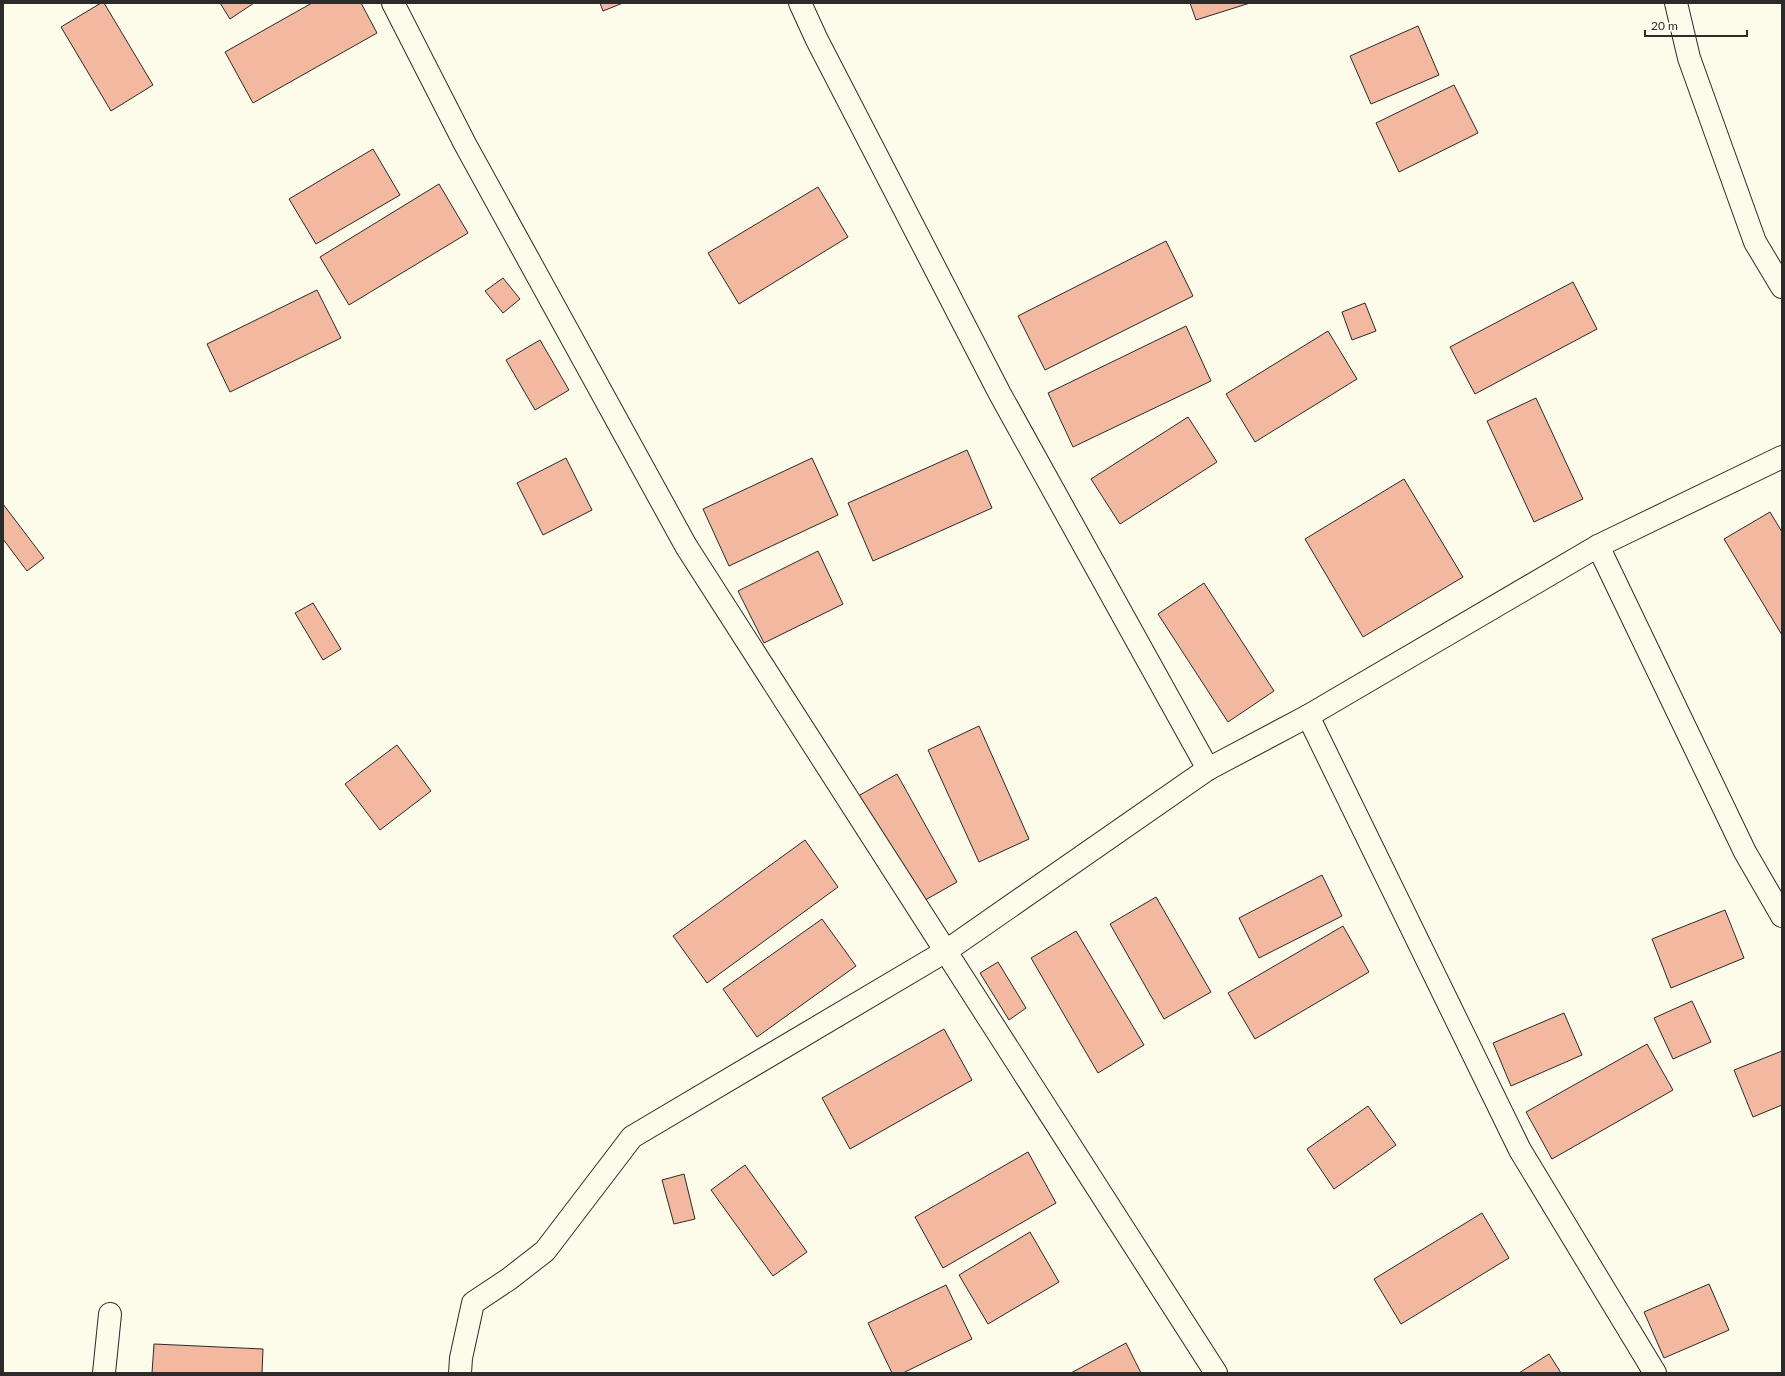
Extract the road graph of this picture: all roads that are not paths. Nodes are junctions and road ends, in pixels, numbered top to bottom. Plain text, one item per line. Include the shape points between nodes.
1 (393, 3) edge
2 (800, 3) edge
3 (1676, 3) edge
4 (1782, 287) edge
5 (1782, 457) edge
6 (1598, 546) junction
7 (1308, 716) junction
8 (1208, 769) junction
9 (1782, 916) edge
10 (946, 951) junction
11 (110, 1314) dead end
12 (104, 1373) edge
13 (460, 1373) edge
14 (1216, 1373) edge
15 (1656, 1373) edge

1 - 10 street via 464,144 686,546
2 - 8 street via 1000,394
3 - 4 street via 1689,58 1755,242
5 - 6 street
6 - 7 street
6 - 9 street via 1744,852
7 - 8 street
7 - 15 street via 1520,1150
8 - 10 street
10 - 13 street via 632,1137 545,1251 473,1303 460,1358
10 - 14 street
11 - 12 street

